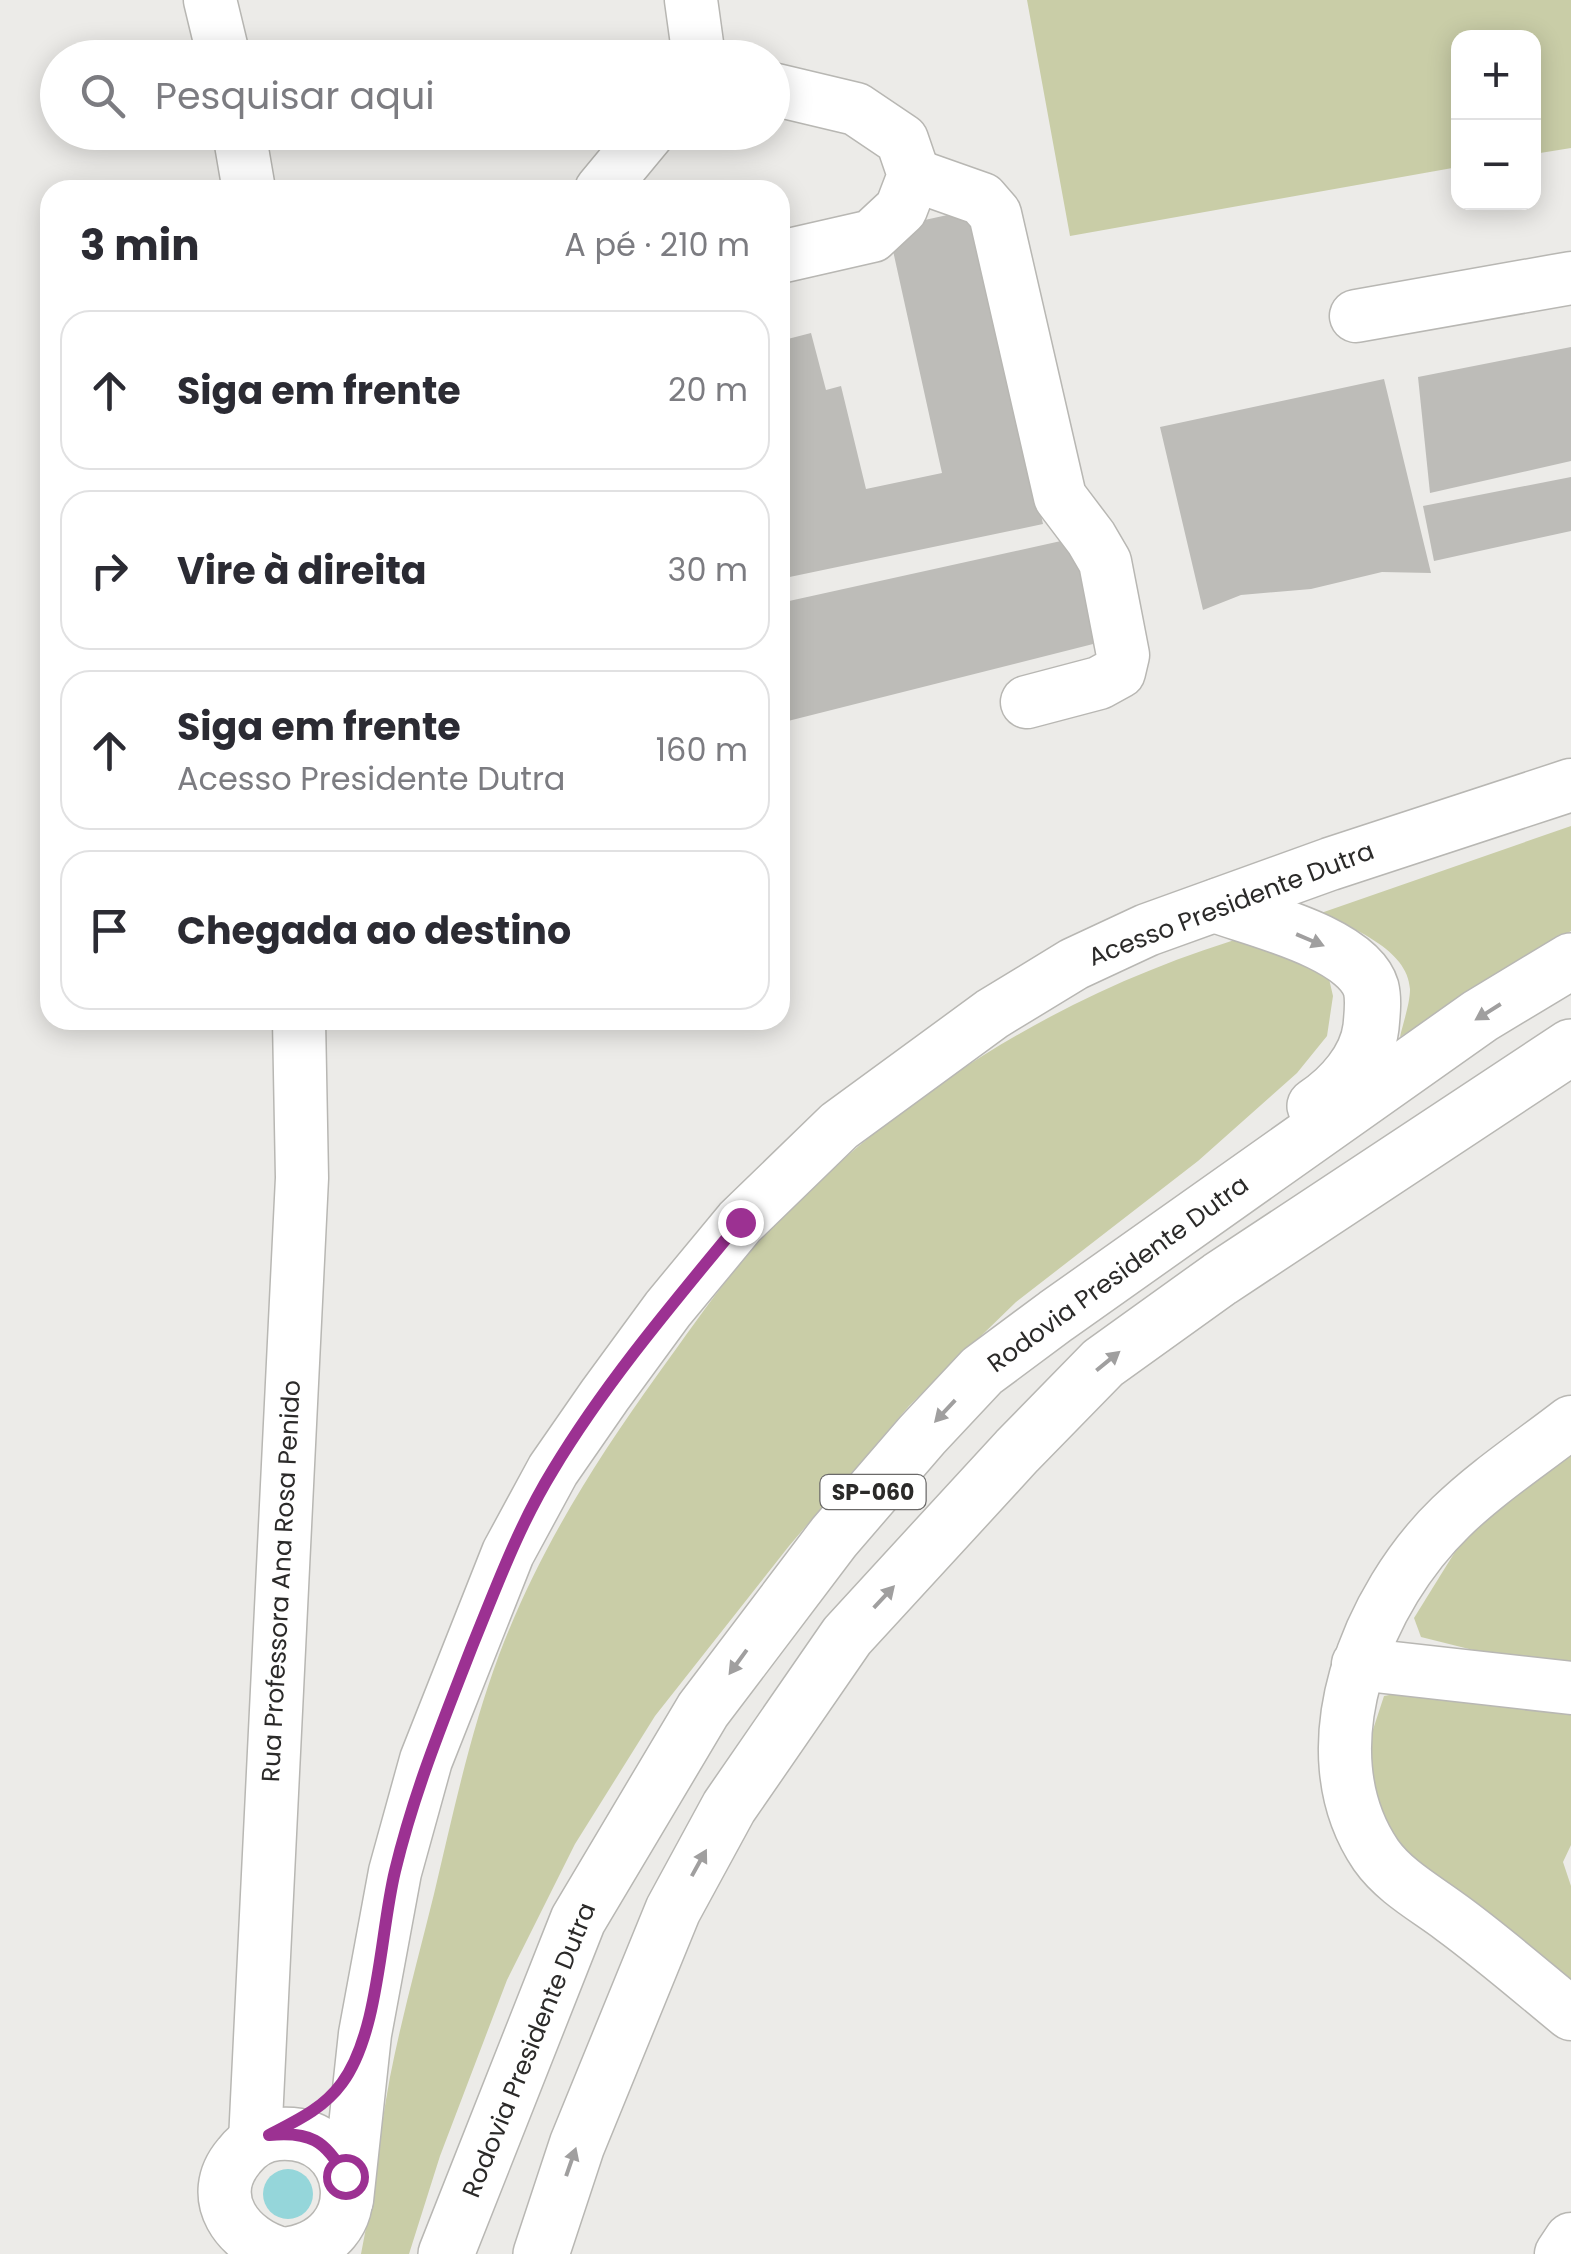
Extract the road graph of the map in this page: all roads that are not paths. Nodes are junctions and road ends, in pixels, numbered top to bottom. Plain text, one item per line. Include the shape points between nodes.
1 (210, 0) edge
2 (691, 0) edge
3 (220, 40) edge
4 (697, 40) edge
5 (790, 93) edge
6 (242, 150) edge
7 (634, 150) edge
8 (914, 175) junction
9 (247, 180) edge
10 (609, 180) edge
11 (790, 255) edge
12 (1571, 278) edge
13 (1356, 316) dead end
14 (1027, 702) dead end
15 (1571, 786) edge
16 (1219, 906) junction
17 (1571, 961) edge
18 (299, 1030) edge
19 (1571, 1048) edge
20 (1118, 1272) junction
21 (1571, 1422) edge
22 (1358, 1664) junction
23 (1571, 1688) edge
24 (1571, 2014) edge
25 (365, 2034) junction
26 (262, 2138) junction
27 (334, 2228) edge
28 (230, 2229) edge
29 (1571, 2239) edge
30 (283, 2254) edge
31 (446, 2254) edge
32 (540, 2254) edge
33 (1562, 2254) edge

1 - 3 street
2 - 4 street
5 - 8 street via 856,109 902,140
6 - 9 street
7 - 10 street
8 - 11 street via 901,208 872,236
8 - 14 street via 982,199 995,214 1060,497 1105,562 1124,654 1119,672 1099,684
12 - 13 street
15 - 16 street, Acesso Presidente Dutra
16 -> 20 highway via 1311,939 1362,970 1371,989 1370,1034 1335,1092 1230,1161
16 - 25 street, Acesso Presidente Dutra via 1074,964 920,1064 839,1126 740,1222 668,1309 553,1470 508,1553 426,1760 394,1872
17 -> 20 highway, Rodovia Presidente Dutra / SP-060 via 1480,1016
18 - 26 street, Rua Professora Ana Rosa Penido via 302,1178 258,2018
32 -> 19 highway, SP-060 via 673,1910 729,1807 847,1636 1103,1363 1220,1278
20 -> 31 highway, Rodovia Presidente Dutra / SP-060 via 982,1372 834,1538 704,1710 578,1920
21 - 22 street via 1450,1517 1390,1596
22 - 23 street
22 - 24 street via 1346,1754 1360,1826 1378,1857
25 - 26 street via 334,2093 310,2114
25 - 27 street
26 - 27 street via 293,2133 334,2155 345,2176
26 - 28 street via 236,2158 227,2180
27 - 30 street via 322,2244
28 - 30 street via 234,2224 246,2238
29 - 33 street

